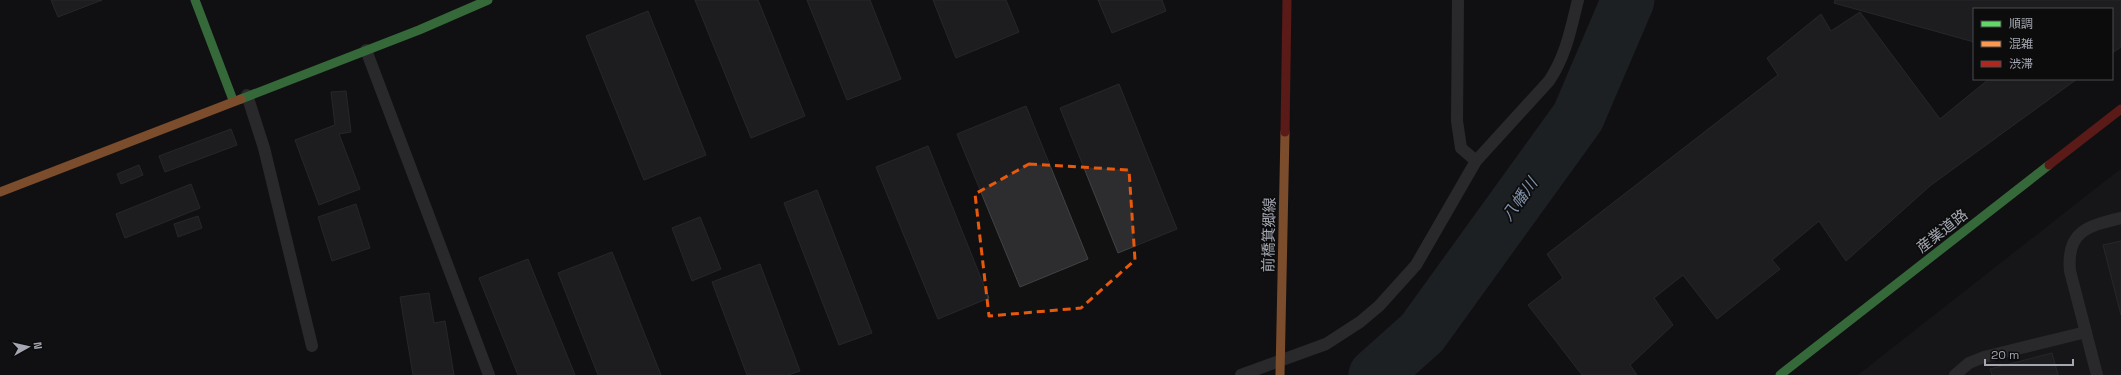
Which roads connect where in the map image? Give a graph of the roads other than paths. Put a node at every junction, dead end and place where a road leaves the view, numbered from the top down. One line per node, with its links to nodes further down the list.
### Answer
1 (195, 0): 8 (street)
2 (488, 0): 6 (street)
3 (1287, 0): 15 (street, 前橋箕郷線)
4 (1458, 0): 10 (lane)
5 (1578, 0): 10 (lane)
6 (366, 50): 7 (street); 16 (lane)
7 (248, 95): 8 (street); 14 (lane)
8 (233, 100): 11 (street)
9 (2121, 109): 19 (street, 産業道路)
10 (1476, 161): 15 (lane)
11 (0, 192)
12 (2121, 218): 13 (lane)
13 (2086, 332): 20 (lane); 21 (lane)
14 (312, 346)
15 (1282, 359): 17 (lane); 18 (street, 前橋箕郷線)
16 (489, 375)
17 (1242, 375)
18 (1280, 375)
19 (1780, 375)
20 (1956, 375)
21 (2097, 375)

